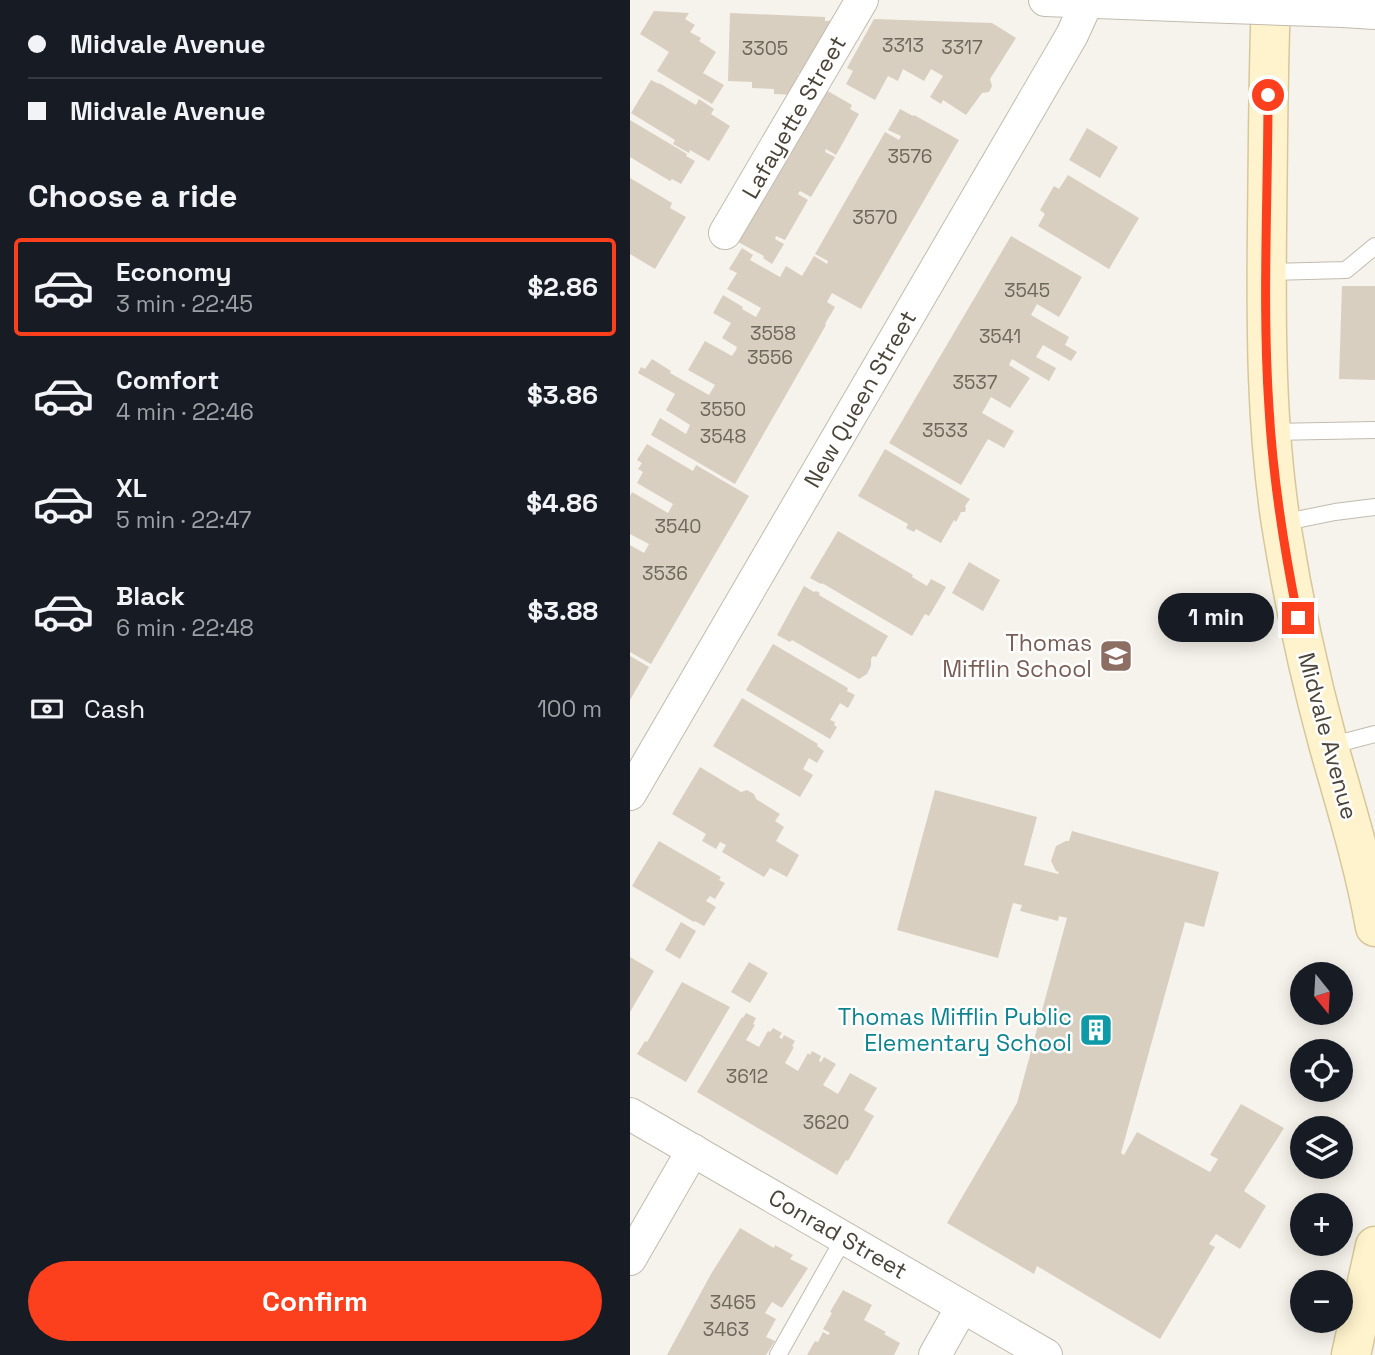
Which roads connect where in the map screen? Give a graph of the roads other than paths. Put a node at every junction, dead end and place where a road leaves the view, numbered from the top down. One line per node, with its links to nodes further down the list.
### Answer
1 (862, 0): 6 (street, Lafayette Street)
2 (1045, 0): 4 (street)
3 (1271, 0): 8 (street, Midvale Avenue)
4 (1087, 2): 5 (street, bridge); 15 (street, New Queen Street)
5 (1375, 13)
6 (725, 233)
7 (1375, 246): 8 (lane)
8 (1266, 272): 10 (street, Midvale Avenue)
9 (1375, 430): 10 (lane)
10 (1271, 432): 12 (street, Midvale Avenue)
11 (1375, 508): 12 (lane)
12 (1281, 523): 14 (street, Midvale Avenue)
13 (1375, 734): 14 (lane)
14 (1329, 746): 16 (street, Midvale Avenue)
15 (630, 794)
16 (1375, 927)
17 (630, 1114): 18 (street, Conrad Street)
18 (694, 1150): 19 (street, Conrad Street); 21 (street)
19 (844, 1238): 22 (street, Conrad Street); 23 (lane)
20 (1375, 1246): 26 (street)
21 (630, 1259)
22 (962, 1307): 24 (street); 25 (street, Conrad Street)
23 (778, 1355)
24 (935, 1355)
25 (1046, 1355)
26 (1351, 1355)

